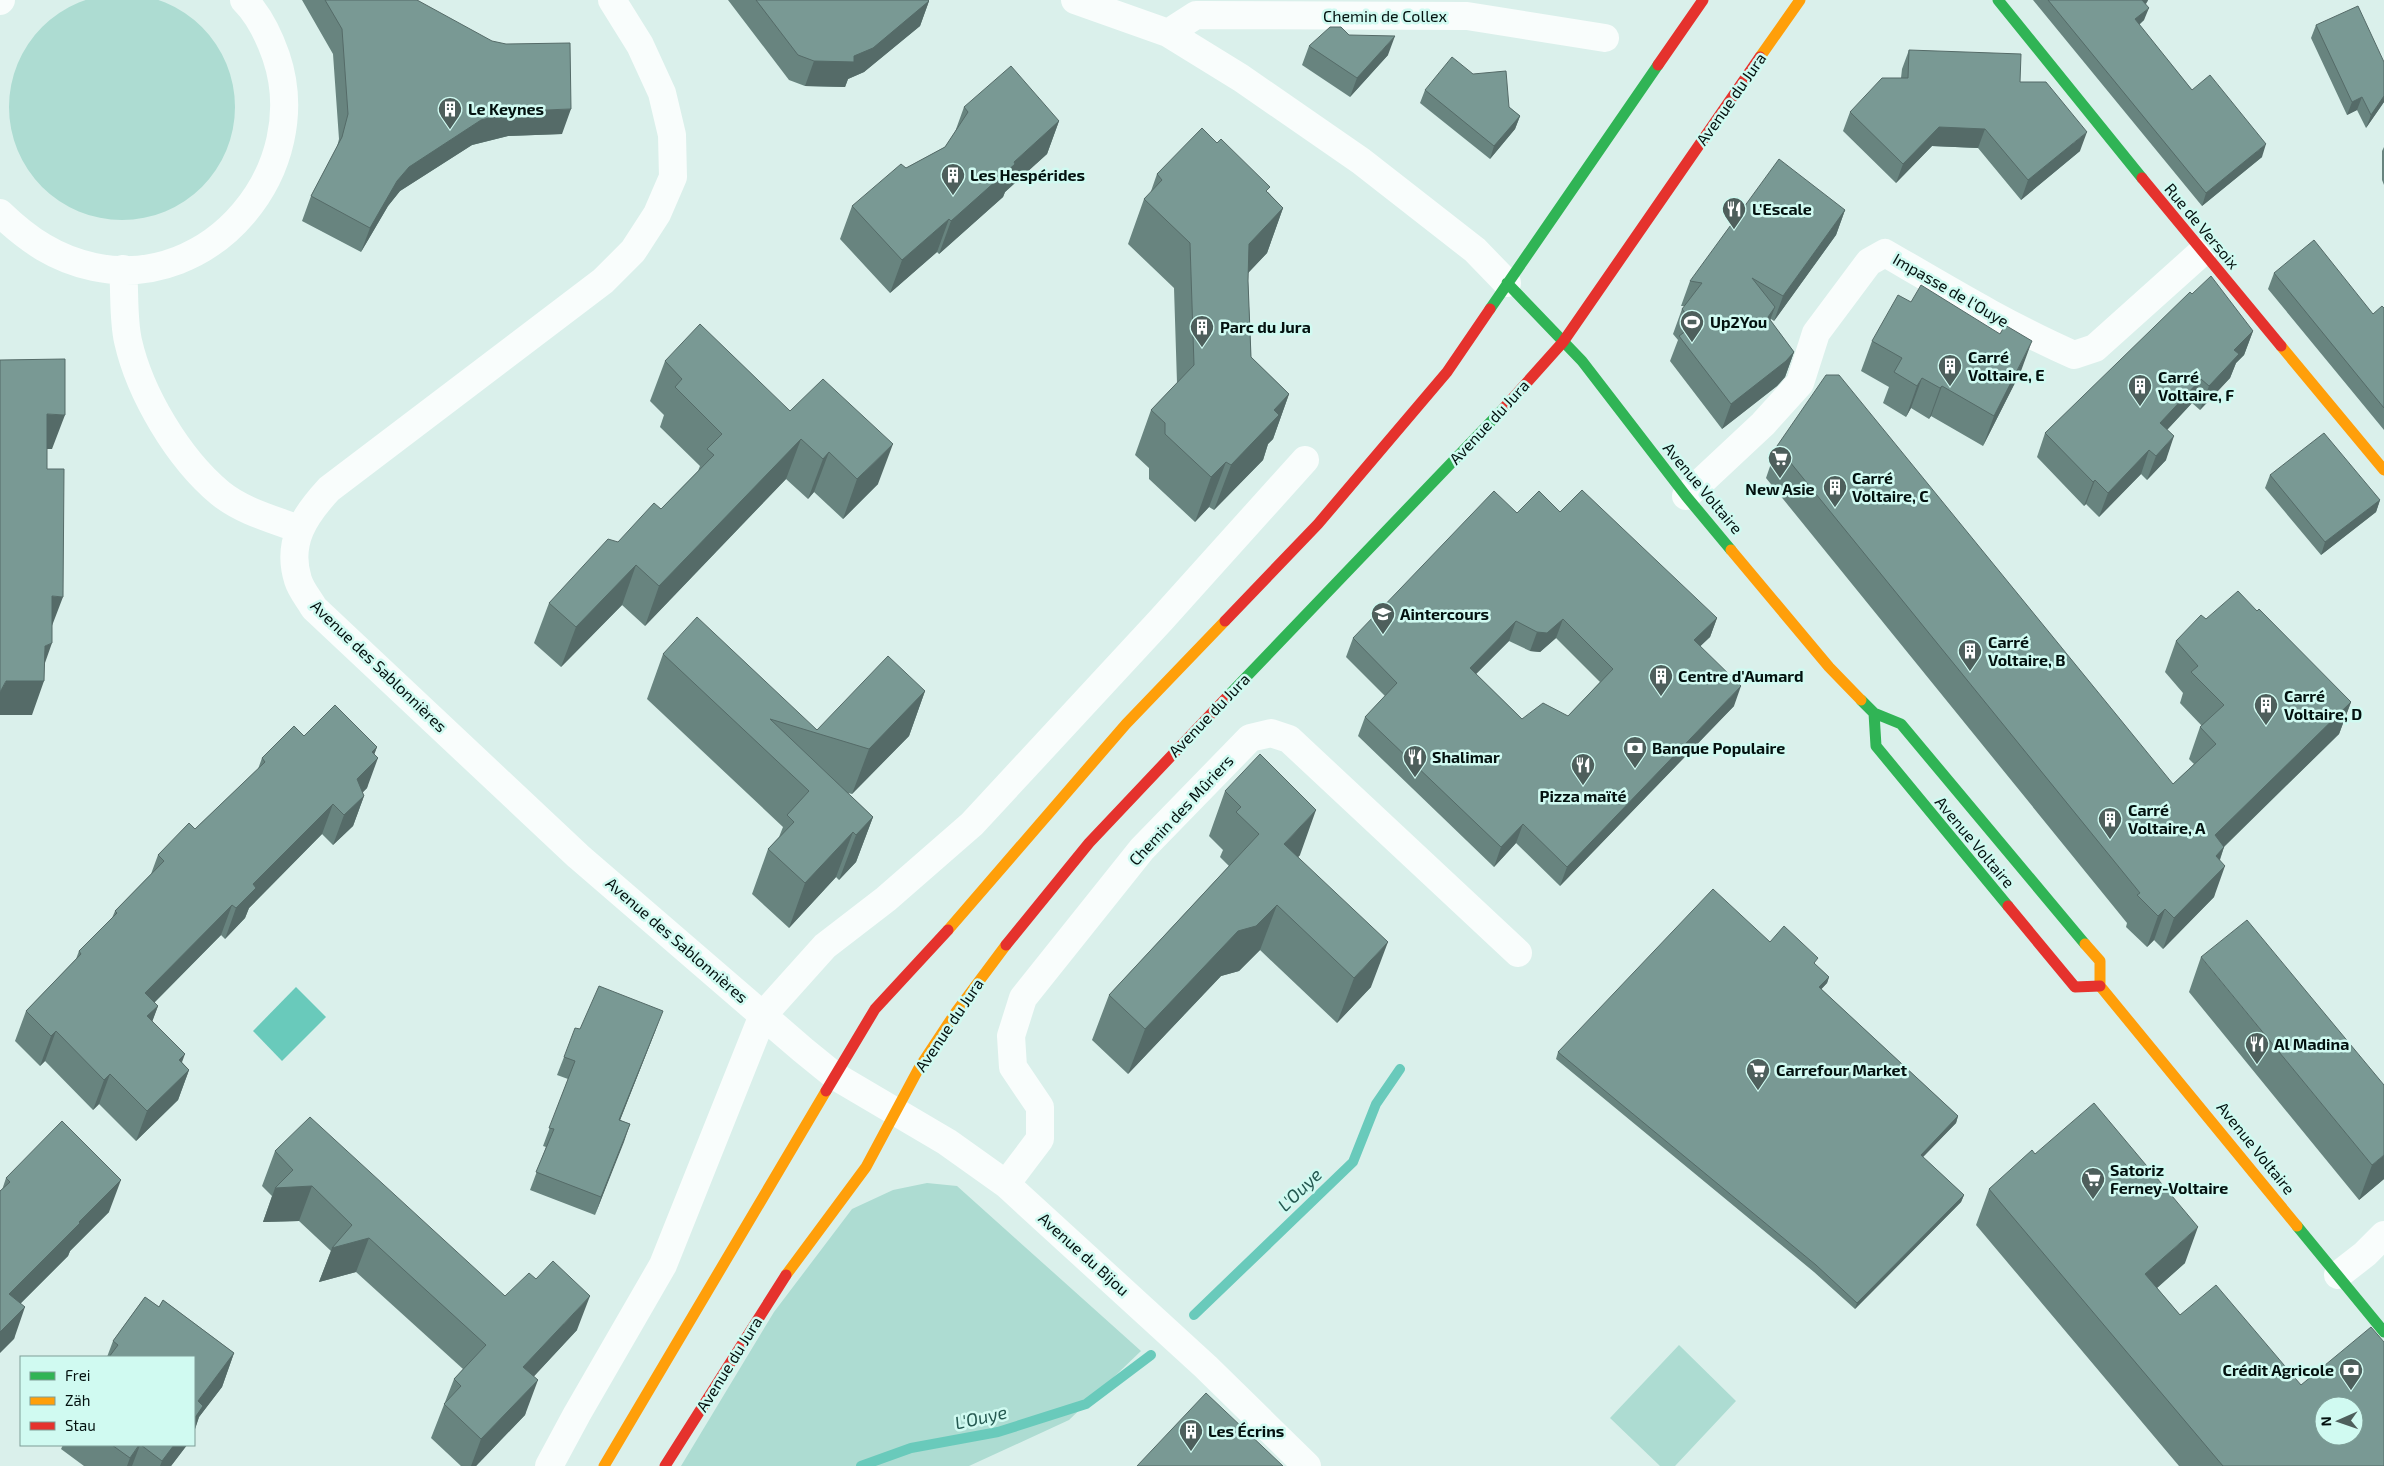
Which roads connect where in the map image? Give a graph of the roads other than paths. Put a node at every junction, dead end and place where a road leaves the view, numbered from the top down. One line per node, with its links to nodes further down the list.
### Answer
1 (244, 0): 11 (street)
2 (612, 0): 17 (street, Avenue des Sablonnières)
3 (1075, 0): 7 (street)
4 (1703, 0): 12 (main road)
5 (1800, 0): 13 (main road, Avenue du Jura)
6 (1998, 0): 10 (main road, Rue de Versoix)
7 (1168, 33): 8 (street, Chemin de Collex); 12 (street)
8 (1605, 38)
9 (0, 213): 11 (street)
10 (2202, 252): 15 (main road, Rue de Versoix); 16 (street, Impasse de l'Ouye)
11 (123, 269): 17 (street)
12 (1507, 284): 13 (main road, Avenue Voltaire); 22 (main road)
13 (1564, 342): 16 (main road, Avenue Voltaire); 23 (main road, Avenue du Jura)
14 (1305, 460): 21 (street)
15 (2384, 470)
16 (1686, 496): 18 (main road, Avenue Voltaire)
17 (299, 529): 21 (street, Avenue des Sablonnières)
18 (1874, 713): 20 (main road, Avenue Voltaire); 20 (main road, Avenue Voltaire)
19 (1518, 954): 24 (street, Chemin des Mûriers)
20 (2100, 986): 26 (main road, Avenue Voltaire)
21 (763, 1015): 22 (street, Avenue des Sablonnières); 28 (street)
22 (835, 1076): 23 (street, Avenue du Bijou); 29 (main road)
23 (896, 1112): 24 (street, Avenue du Bijou); 30 (main road, Avenue du Jura)
24 (1006, 1184): 31 (street, Avenue du Bijou)
25 (2384, 1235): 26 (street)
26 (2338, 1275): 27 (main road, Avenue Voltaire)
27 (2384, 1332)
28 (550, 1466)
29 (604, 1466)
30 (665, 1466)
31 (1307, 1466)

